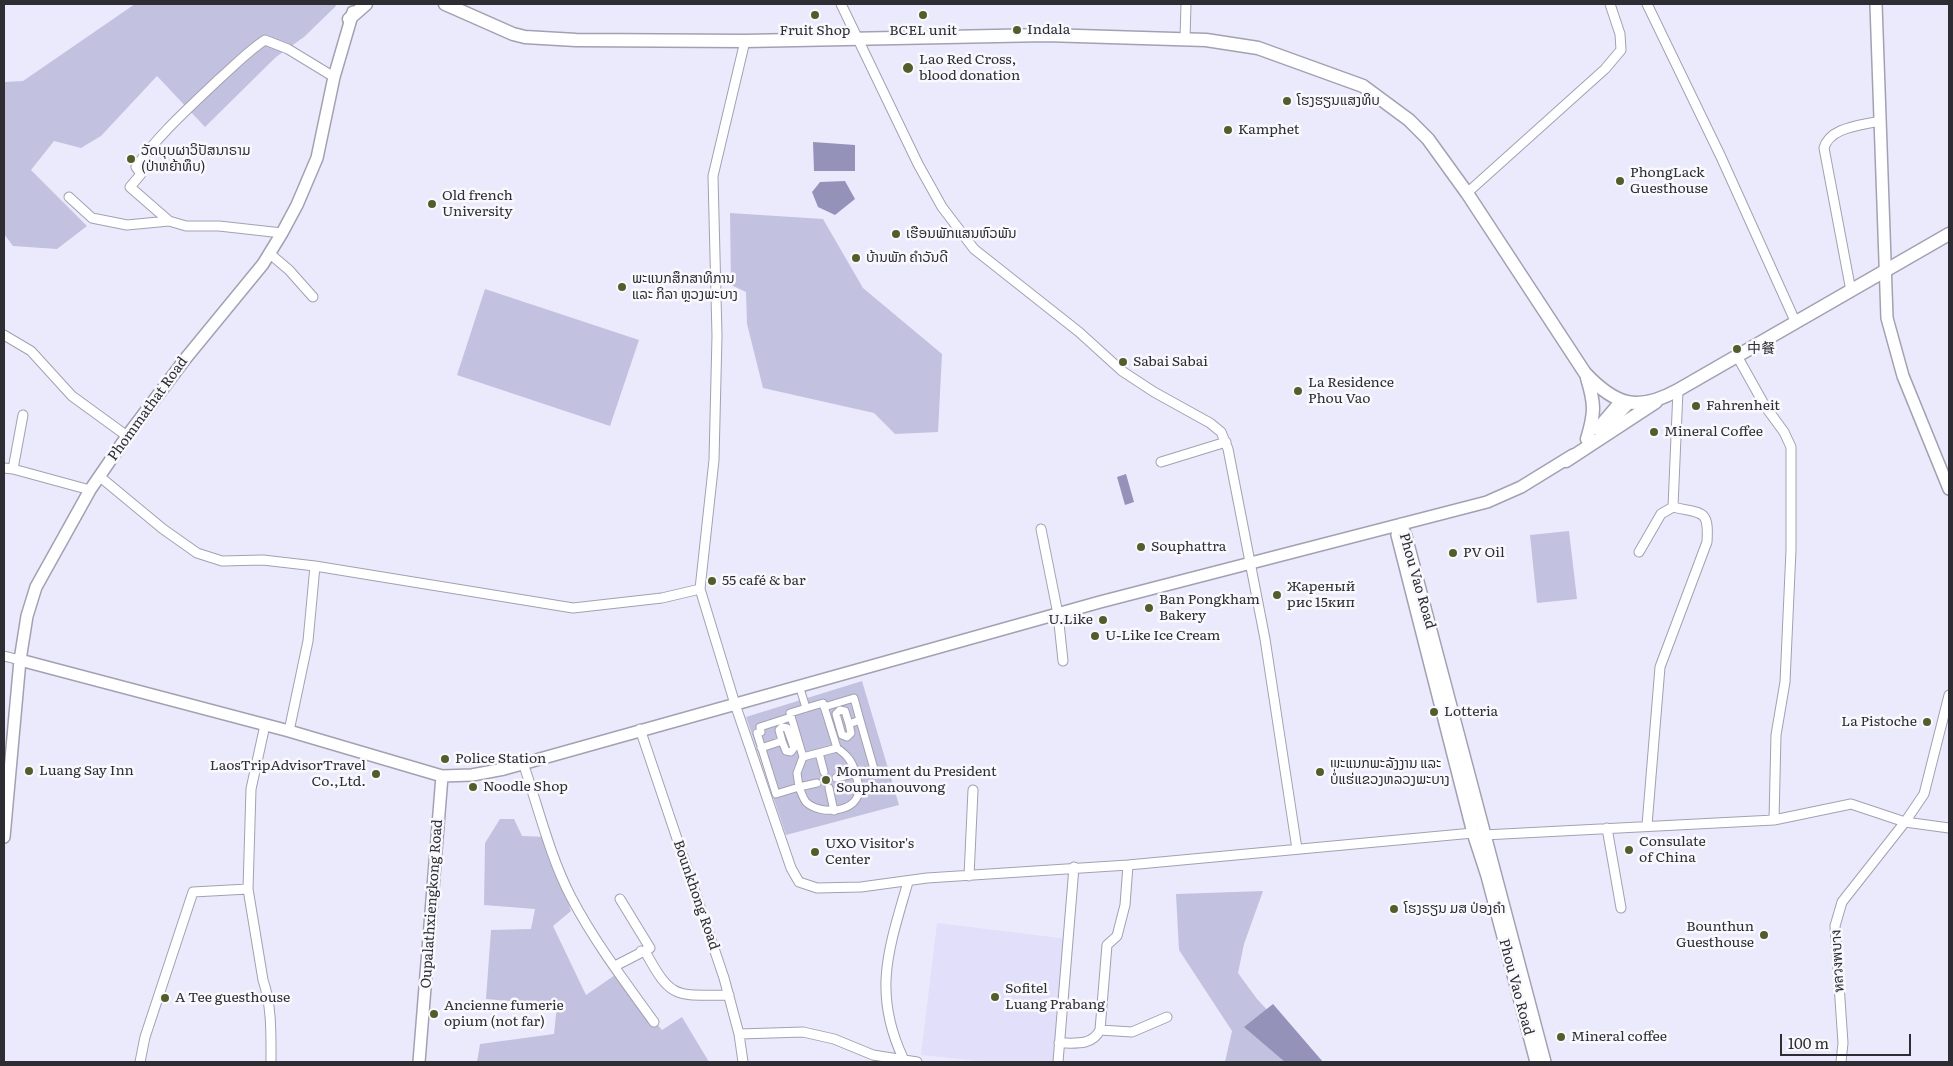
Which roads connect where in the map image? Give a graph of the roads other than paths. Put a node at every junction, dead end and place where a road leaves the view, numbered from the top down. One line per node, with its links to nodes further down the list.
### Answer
1 (351, 4): 10 (main road)
2 (357, 4): 10 (street, Phommathat Road)
3 (366, 4): 10 (main road)
4 (445, 4): 13 (main road)
5 (841, 4): 11 (street)
6 (1186, 4): 12 (street)
7 (1610, 4): 16 (street)
8 (1648, 4): 25 (street)
9 (1876, 4): 15 (street)
10 (349, 19): 14 (street, Phommathat Road)
11 (859, 37): 12 (main road); 13 (main road); 35 (street)
12 (1185, 39): 16 (main road)
13 (745, 41): 49 (street)
14 (334, 77): 18 (street); 19 (street, Phommathat Road)
15 (1880, 121): 22 (street); 23 (street)
16 (1467, 193): 28 (main road)
17 (69, 196): 18 (street)
18 (170, 221): 19 (street)
19 (282, 233): 21 (street, Phommathat Road)
20 (1949, 234): 22 (main road)
21 (270, 253): 24 (street); 33 (street, Phommathat Road)
22 (1884, 272): 23 (main road); 41 (street)
23 (1851, 291): 25 (main road)
24 (313, 297)
25 (1796, 323): 27 (main road)
26 (4, 335): 33 (street)
27 (1737, 356): 29 (main road); 80 (street)
28 (1585, 373): 31 (main road); 34 (main road)
29 (1678, 390): 30 (main road); 43 (street)
30 (1660, 400): 31 (main road); 36 (main road)
31 (1625, 402): 34 (street); 36 (street)
32 (23, 415): 39 (street)
33 (126, 436): 40 (street, Phommathat Road)
34 (1587, 439): 36 (street)
35 (1226, 442): 37 (street); 47 (street)
36 (1566, 461): 44 (street)
37 (1161, 462)
38 (4, 468): 39 (street)
39 (14, 469): 42 (street)
40 (99, 476): 42 (street, Phommathat Road); 48 (street)
41 (1949, 489)
42 (90, 490): 52 (street, Phommathat Road)
43 (1673, 507): 46 (street); 82 (street)
44 (1400, 524): 47 (street); 86 (street, Phou Vao Road)
45 (1041, 529): 50 (street)
46 (1639, 552)
47 (1251, 562): 50 (street); 87 (street)
48 (315, 566): 49 (street); 64 (street)
49 (700, 589): 56 (street)
50 (1058, 614): 53 (street); 54 (street)
51 (4, 656): 52 (street)
52 (20, 660): 62 (street); 85 (street, Phommathat Road)
53 (1063, 661)
54 (799, 686): 56 (street); 58 (street)
55 (1949, 695): 81 (street, หลวงพบาง)
56 (735, 704): 63 (street); 91 (street)
57 (824, 707): 58 (street); 60 (street); 67 (street)
58 (806, 708): 59 (street)
59 (791, 717): 66 (street); 69 (street)
60 (860, 720): 61 (street); 72 (street)
61 (849, 724)
62 (266, 725): 64 (street); 92 (street)
63 (640, 729): 70 (street); 97 (street, Bounkhong Road)
64 (289, 731): 73 (street)
65 (782, 741): 66 (street)
66 (761, 748): 76 (street)
67 (837, 748): 68 (street); 72 (street)
68 (819, 753): 69 (street); 71 (street)
69 (803, 757): 76 (street)
70 (524, 763): 73 (street); 96 (street)
71 (824, 772)
72 (855, 773): 74 (street); 79 (street)
73 (442, 776): 106 (street, Oupalathxiengkong Road)
74 (836, 778)
75 (817, 783): 76 (street)
76 (799, 787): 79 (street)
77 (829, 788): 79 (street)
78 (973, 790): 90 (street)
79 (834, 811)
80 (1774, 820): 81 (street); 82 (street)
81 (1905, 822): 84 (street); 112 (street, หลวงพบาง)
82 (1647, 825): 83 (street)
83 (1607, 828): 86 (street); 94 (street)
84 (1949, 828)
85 (4, 831)
86 (1478, 834): 87 (street); 110 (street, Phou Vao Road); 111 (street, Phou Vao Road)
87 (1297, 848): 88 (street)
88 (1128, 865): 89 (street); 100 (street)
89 (1074, 867): 90 (street); 102 (street)
90 (969, 876): 91 (street)
91 (908, 882): 103 (street)
92 (248, 889): 104 (street); 105 (street)
93 (620, 899): 95 (street)
94 (1621, 908)
95 (641, 951): 96 (street); 97 (street)
96 (615, 966): 99 (street)
97 (729, 995): 101 (street, Bounkhong Road)
98 (1167, 1017): 100 (street)
99 (654, 1022)
100 (1100, 1030): 102 (street)
101 (739, 1034): 103 (street); 107 (street, Bounkhong Road)
102 (1059, 1043): 109 (street)
103 (903, 1058): 108 (street)
104 (140, 1062)
105 (270, 1062)
106 (419, 1062)
107 (743, 1062)
108 (917, 1062)
109 (1058, 1062)
110 (1536, 1062)
111 (1545, 1062)
112 (1841, 1062)

